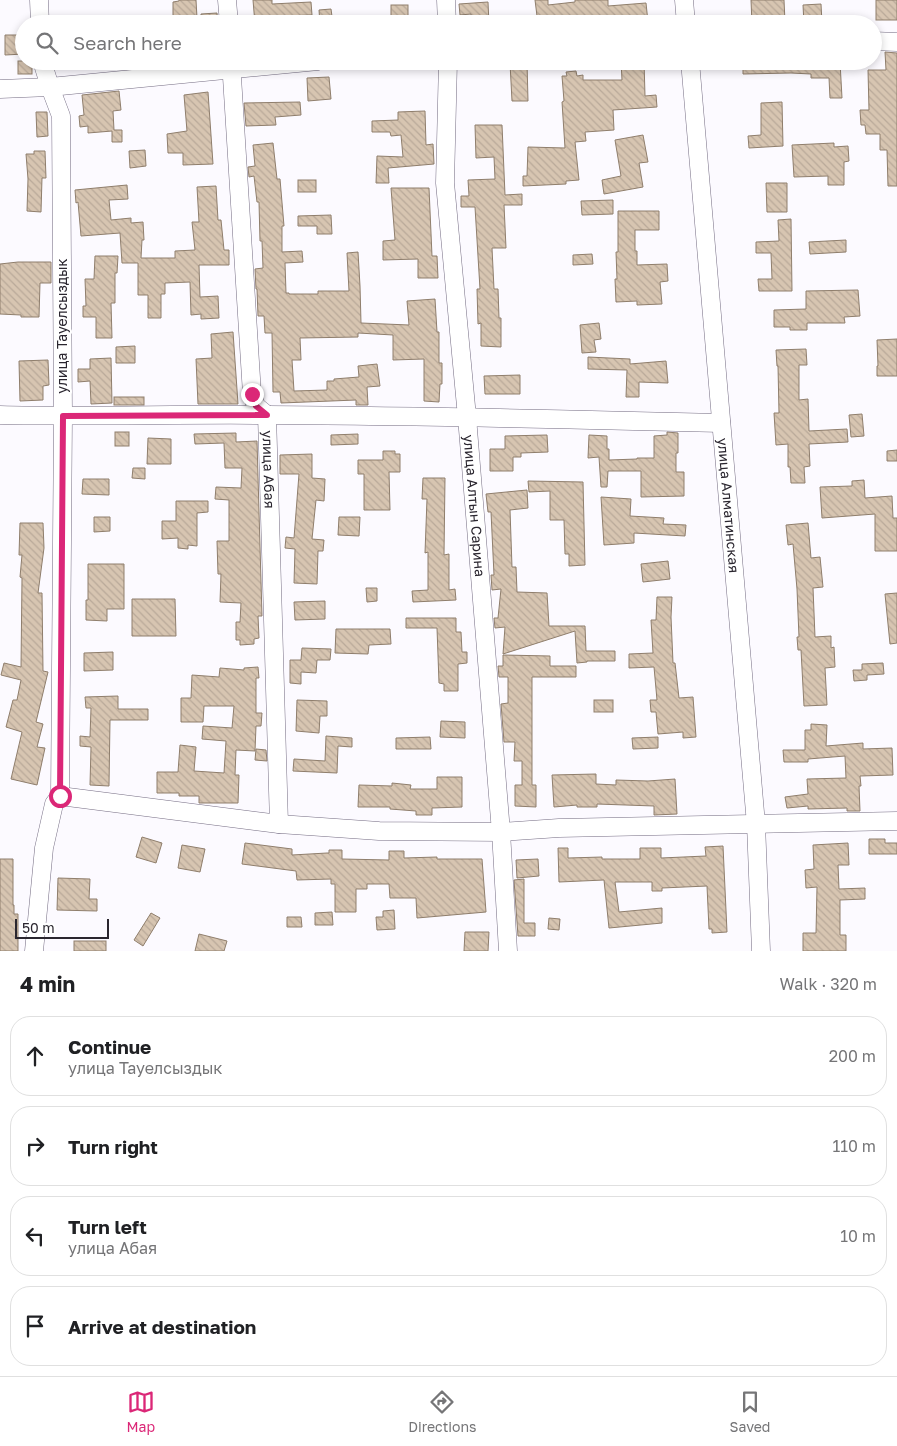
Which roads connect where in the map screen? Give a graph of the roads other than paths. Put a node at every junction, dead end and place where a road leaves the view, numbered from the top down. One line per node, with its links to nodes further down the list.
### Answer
1 (39, 0): 5 (street)
2 (227, 0): 6 (street)
3 (446, 0): 7 (street)
4 (684, 0): 8 (street)
5 (40, 15)
6 (228, 15)
7 (447, 15)
8 (685, 15)
9 (882, 41): 10 (street)
10 (897, 42)
11 (45, 70): 16 (street, улица Тауелсыздык)
12 (197, 70): 16 (street)
13 (231, 70): 19 (street, улица Абая)
14 (448, 70): 21 (street, улица Алтын Сарина)
15 (691, 70): 22 (street, улица Алматинская)
16 (50, 87): 17 (street); 20 (street, улица Тауелсыздык)
17 (0, 89)
18 (0, 415): 20 (street)
19 (267, 415): 20 (street); 21 (street); 25 (street, улица Абая)
20 (63, 416): 23 (street, улица Тауелсыздык)
21 (467, 417): 22 (street); 27 (street, улица Алтын Сарина)
22 (721, 422): 26 (street, улица Алматинская)
23 (60, 796): 25 (street); 28 (street, улица Тауелсыздык)
24 (897, 821): 26 (street)
25 (280, 824): 27 (street)
26 (756, 824): 27 (street); 30 (street, улица Алматинская)
27 (501, 832): 29 (street, улица Алтын Сарина)
28 (34, 951)
29 (508, 951)
30 (761, 951)

